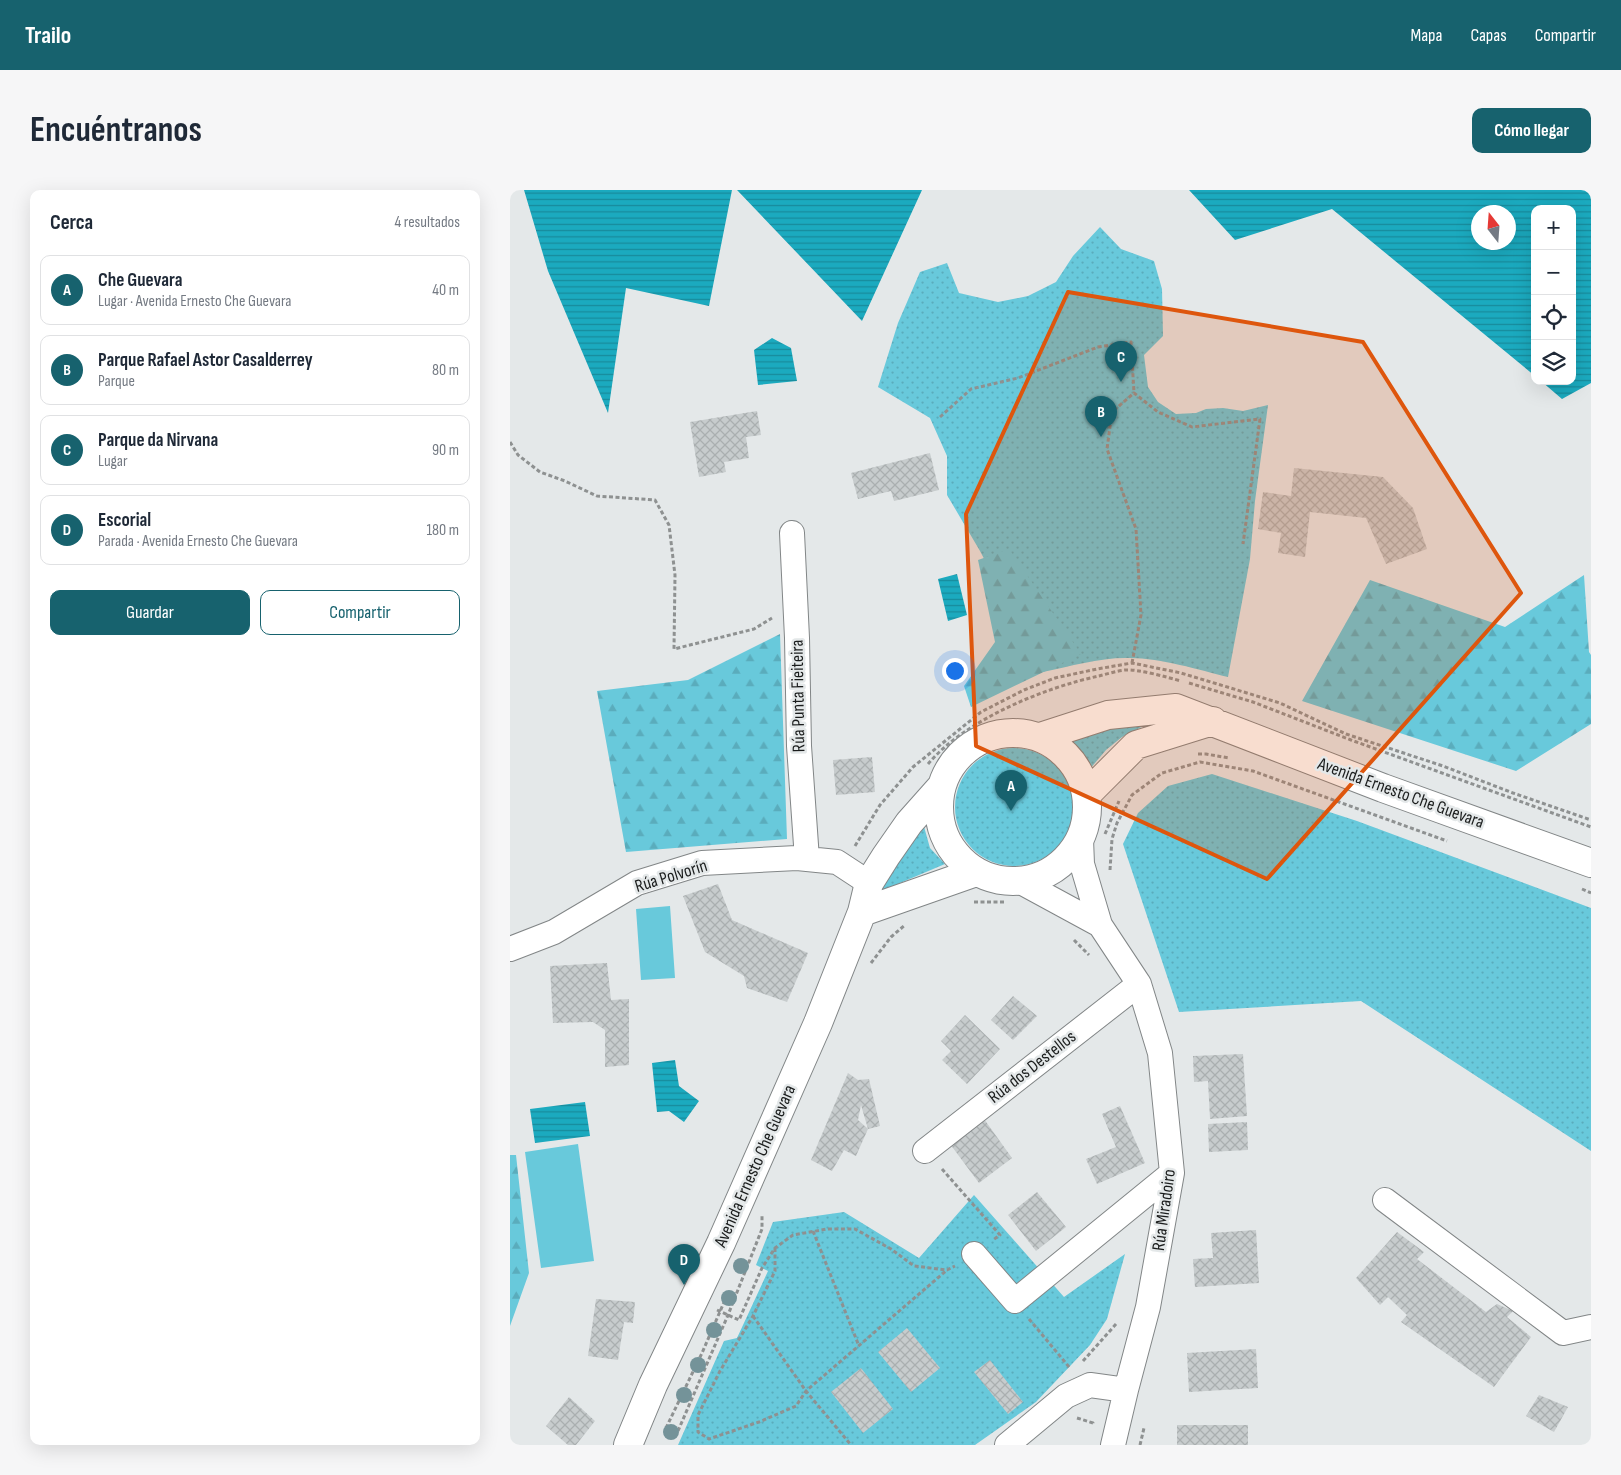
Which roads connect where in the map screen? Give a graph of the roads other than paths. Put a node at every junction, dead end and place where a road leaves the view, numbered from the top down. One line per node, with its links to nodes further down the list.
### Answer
1 (792, 533): 7 (street, Rúa Punta Fieiteira)
2 (1213, 721): 3 (main road, Avenida Ernesto Che Guevara); 5 (main road); 8 (main road, Avenida Ernesto Che Guevara)
3 (1040, 737): 4 (main road); 5 (main road)
4 (941, 787): 9 (main road); 11 (main road, Avenida Ernesto Che Guevara)
5 (1087, 794): 6 (main road)
6 (1092, 838): 10 (main road); 13 (street, Rúa Miradoiro)
7 (807, 859): 11 (street, Rúa Polvorín); 14 (street, Rúa Polvorín)
8 (1591, 863)
9 (976, 872): 10 (main road); 12 (main road)
10 (1019, 881): 13 (street, Rúa Miradoiro)
11 (869, 883): 12 (main road, Avenida Ernesto Che Guevara)
12 (862, 912): 22 (main road, Avenida Ernesto Che Guevara)
13 (1100, 924): 15 (street, Rúa Miradoiro)
14 (510, 949)
15 (1139, 984): 16 (street, Rúa dos Destellos); 17 (street, Rúa Miradoiro)
16 (925, 1151)
17 (1172, 1173): 19 (street); 21 (street, Rúa Miradoiro)
18 (1385, 1200): 20 (street)
19 (974, 1254)
20 (1591, 1327)
21 (1126, 1390): 23 (street); 24 (street, Rúa Miradoiro)
22 (628, 1445)
23 (1007, 1445)
24 (1113, 1445)

